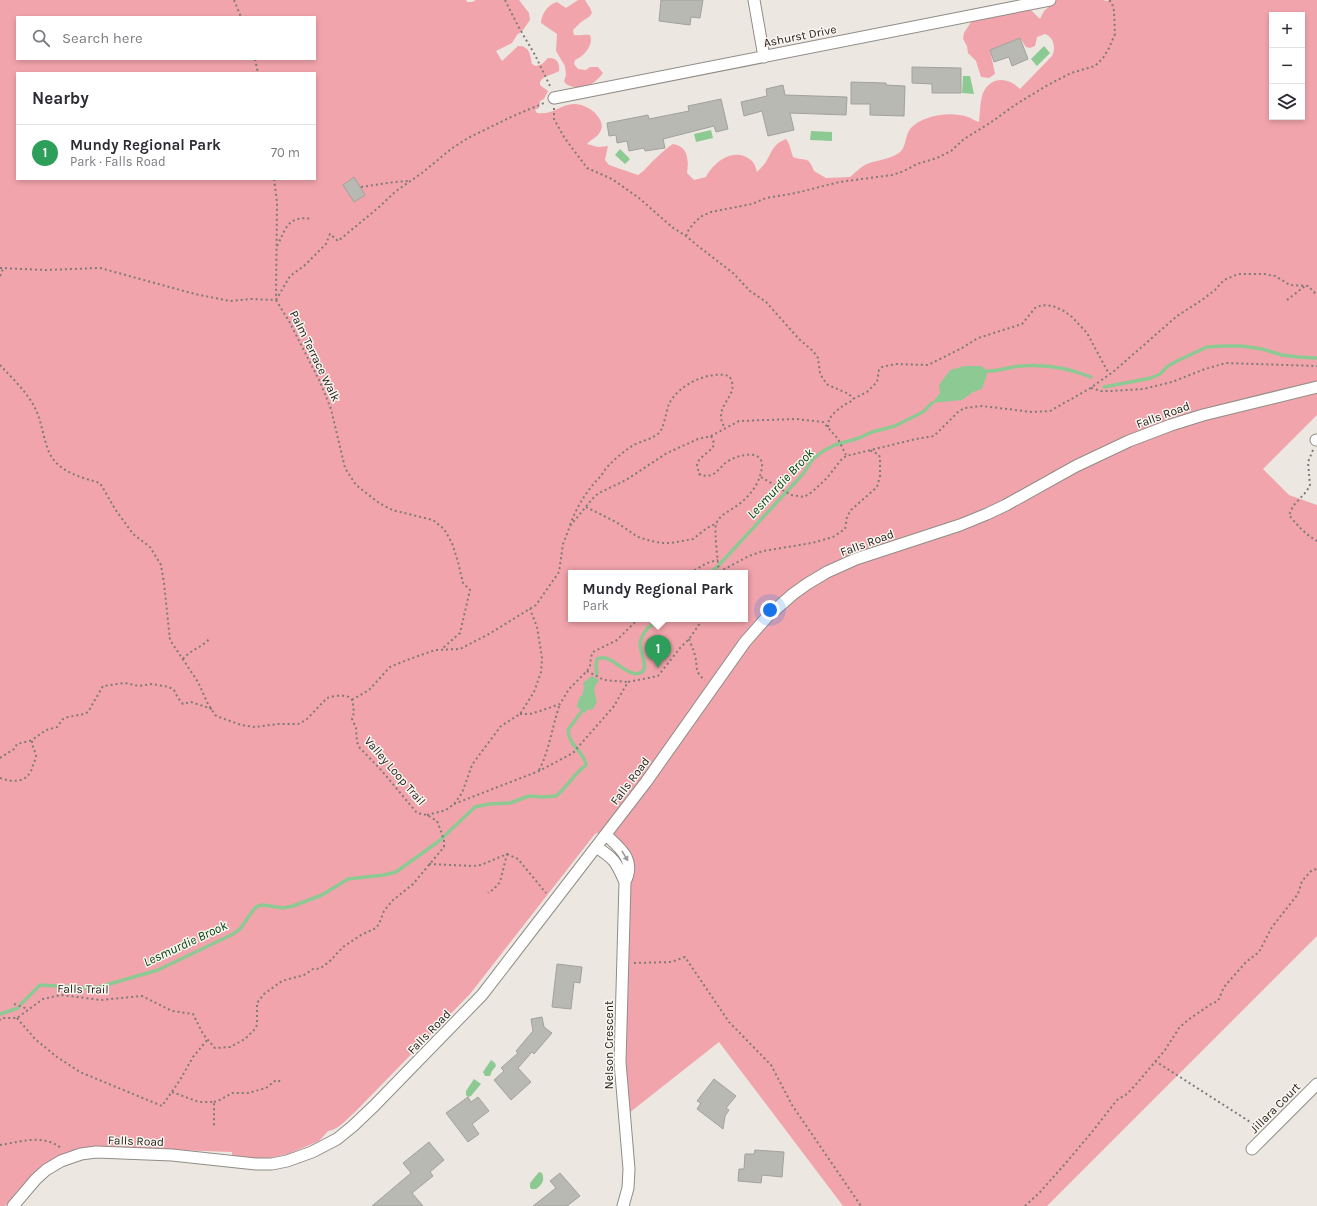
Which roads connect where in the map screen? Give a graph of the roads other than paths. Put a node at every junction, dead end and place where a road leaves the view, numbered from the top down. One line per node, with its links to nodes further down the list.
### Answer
1 (754, 0): 3 (street)
2 (1050, 0): 3 (street, Ashurst Drive)
3 (764, 57): 4 (street, Ashurst Drive)
4 (554, 98)
5 (1317, 387): 6 (street, Falls Road)
6 (606, 835): 7 (street, Falls Road); 8 (street, Nelson Crescent, one-way to 8)
7 (596, 847): 8 (street, Nelson Crescent); 11 (street, Falls Road)
8 (625, 882): 12 (street, Nelson Crescent)
9 (1317, 1084): 10 (street, Jillara Court)
10 (1252, 1149)
11 (13, 1206)
12 (623, 1206)

